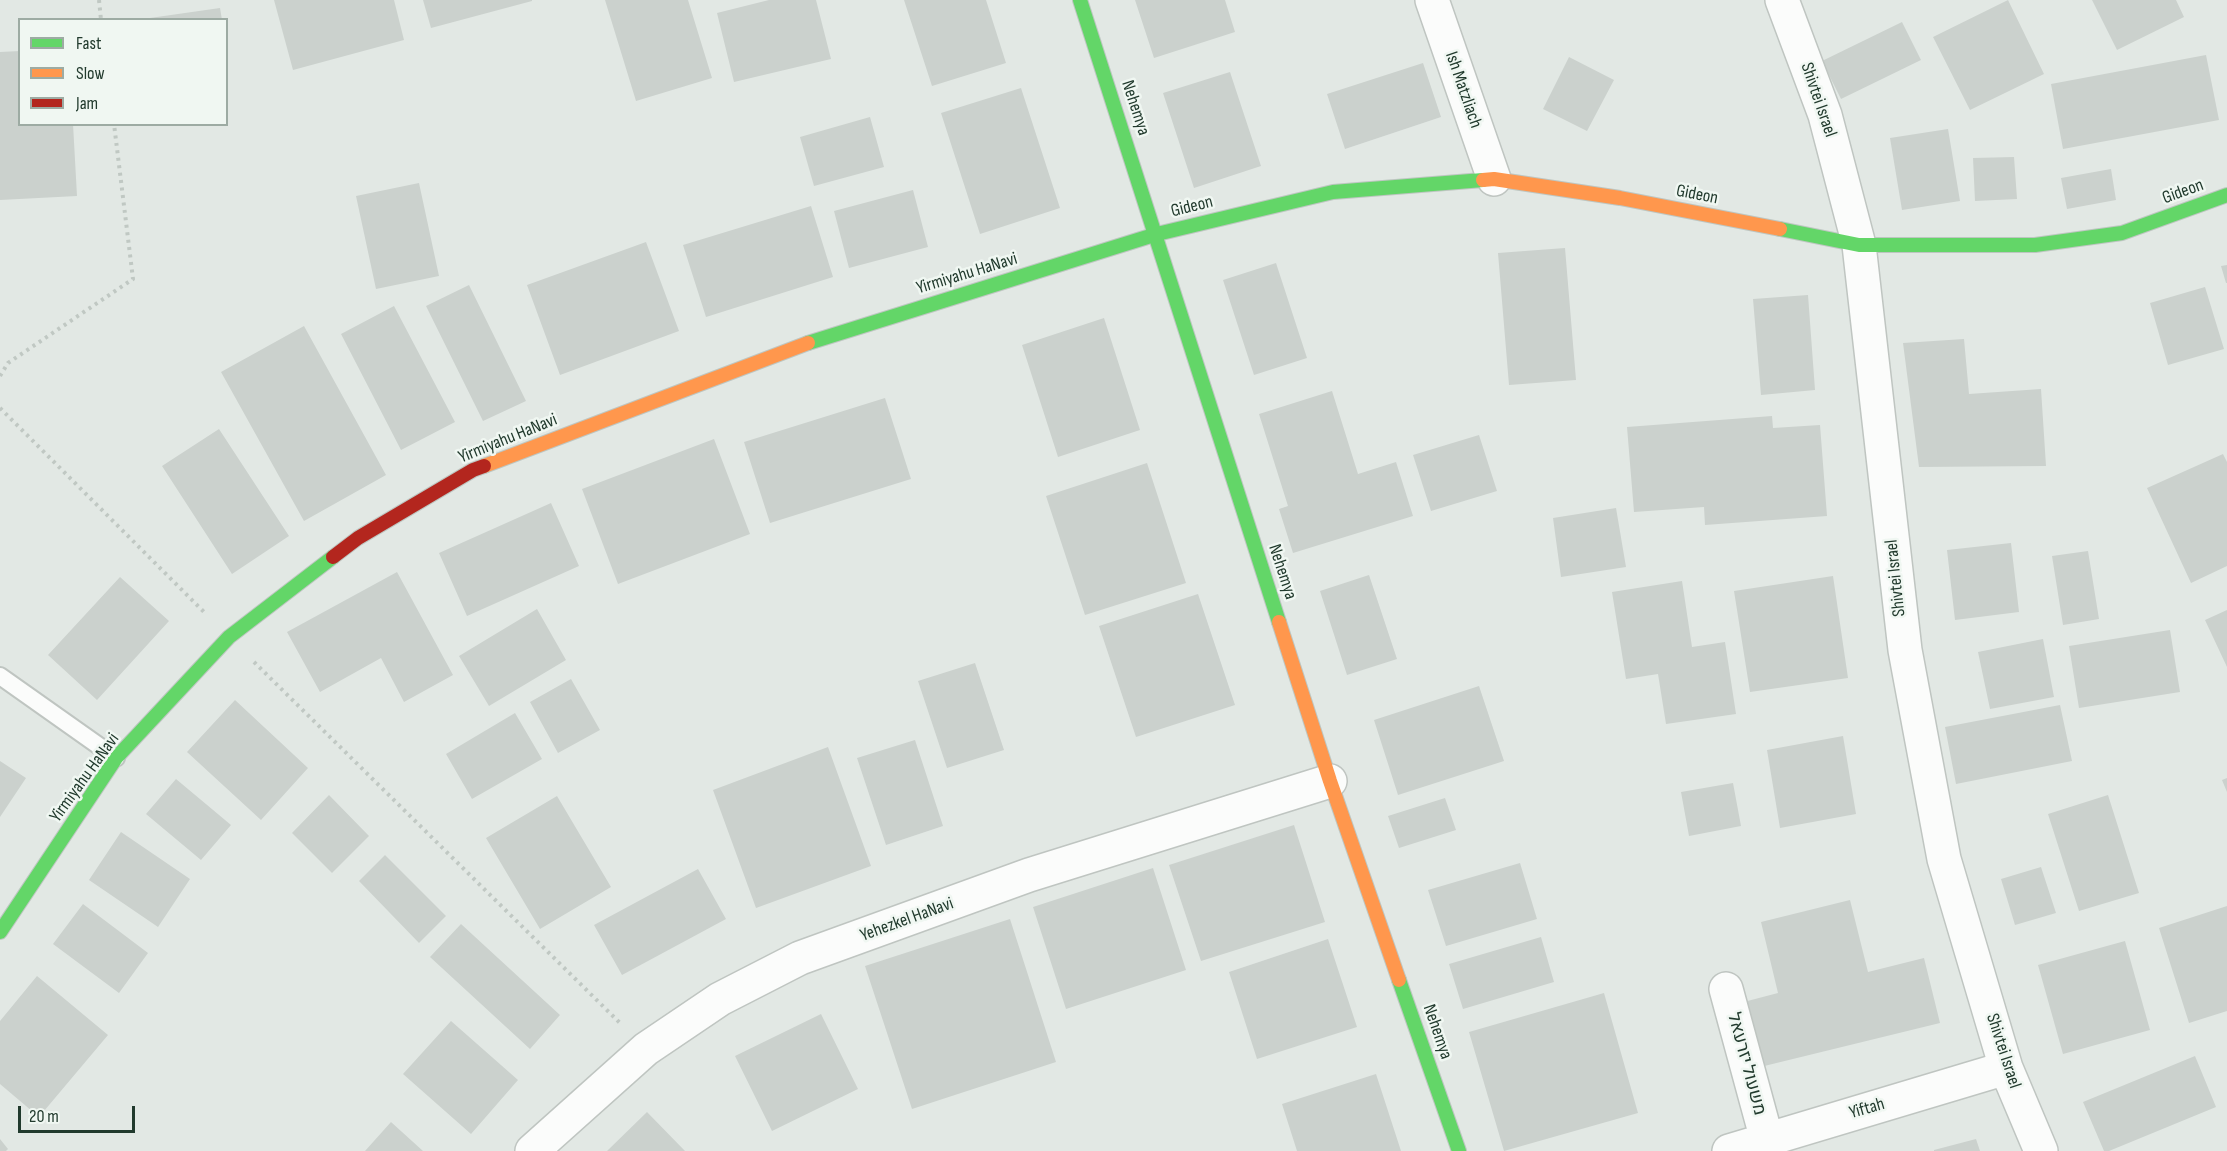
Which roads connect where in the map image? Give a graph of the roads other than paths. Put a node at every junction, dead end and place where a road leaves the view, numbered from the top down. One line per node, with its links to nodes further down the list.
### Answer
1 (1080, 0): 6 (street, Nehemya)
2 (1432, 0): 4 (street, Ish Matzliach)
3 (1782, 0): 7 (street, Shivtei Israel)
4 (1494, 179): 6 (street, Gideon); 7 (street, Gideon)
5 (2227, 195): 7 (street, Gideon)
6 (1157, 234): 9 (street, Yirmiyahu HaNavi); 10 (street, Nehemya)
7 (1859, 245): 13 (street, Shivtei Israel)
8 (0, 676): 9 (lane)
9 (116, 758): 11 (street, Yirmiyahu HaNavi)
10 (1330, 781): 15 (street, Yehezkel HaNavi); 16 (street, Nehemya)
11 (0, 932)
12 (1726, 989): 14 (street, משעול יזרעאל)
13 (2006, 1068): 14 (street, Yiftah); 18 (street, Shivtei Israel)
14 (1768, 1145): 17 (street, Yiftah)
15 (532, 1151)
16 (1459, 1151)
17 (1729, 1151)
18 (2041, 1151)

